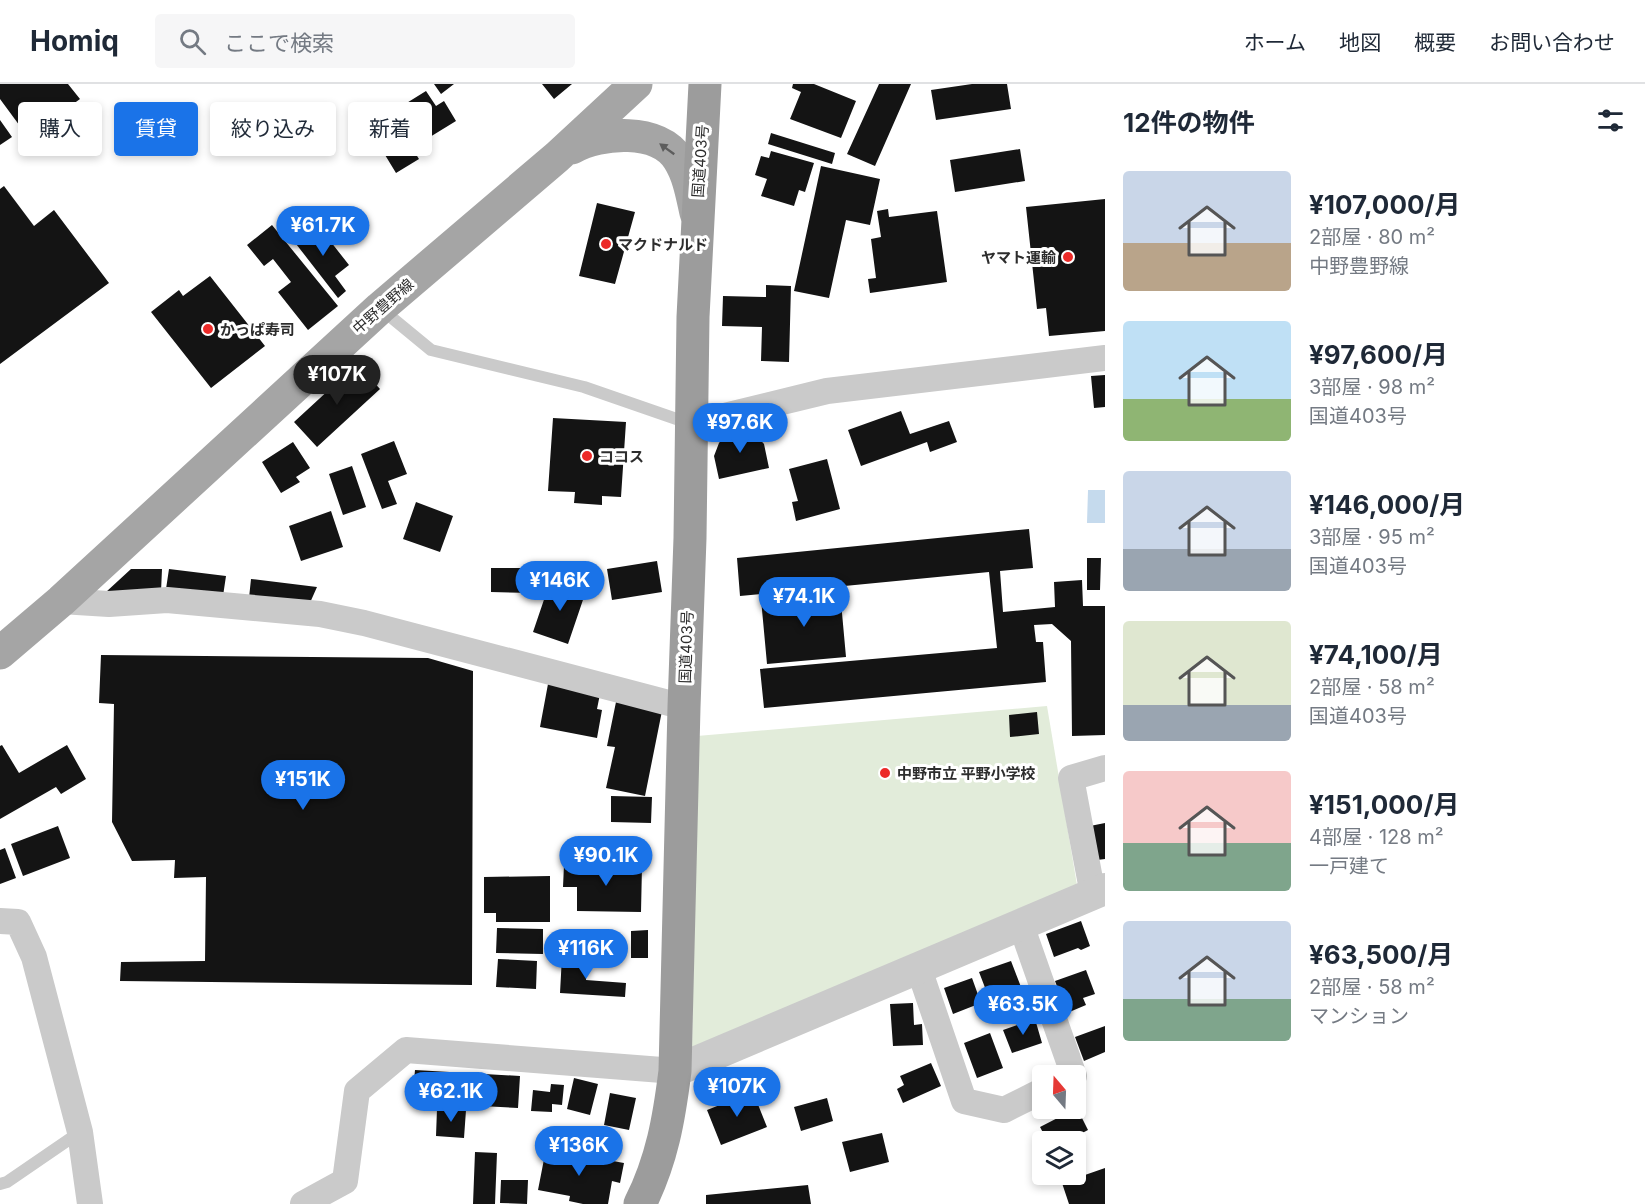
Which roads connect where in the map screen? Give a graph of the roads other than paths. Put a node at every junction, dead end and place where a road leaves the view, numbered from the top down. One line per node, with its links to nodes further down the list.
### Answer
1 (636, 84): 3 (main road, 中野豊野線)
2 (705, 84): 4 (highway, 国道403号)
3 (557, 157): 4 (main road, one-way to 3); 5 (main road, 中野豊野線)
4 (697, 220): 7 (highway, 国道403号)
5 (380, 308): 7 (lane); 8 (main road, 中野豊野線)
6 (1105, 358): 7 (street)
7 (692, 424): 10 (highway, 国道403号)
8 (61, 601): 9 (main road, 中野豊野線); 10 (street)
9 (0, 653)
10 (684, 707): 17 (highway, 国道403号)
11 (1105, 768): 12 (street)
12 (1099, 892): 14 (street)
13 (0, 921): 19 (street)
14 (1021, 925): 15 (street); 16 (street)
15 (919, 969): 17 (street); 18 (street)
16 (1070, 1065)
17 (675, 1071): 22 (street); 23 (highway, 国道403号)
18 (1032, 1096)
19 (80, 1132): 20 (lane); 21 (street)
20 (0, 1184)
21 (90, 1204)
22 (303, 1204)
23 (640, 1204)

